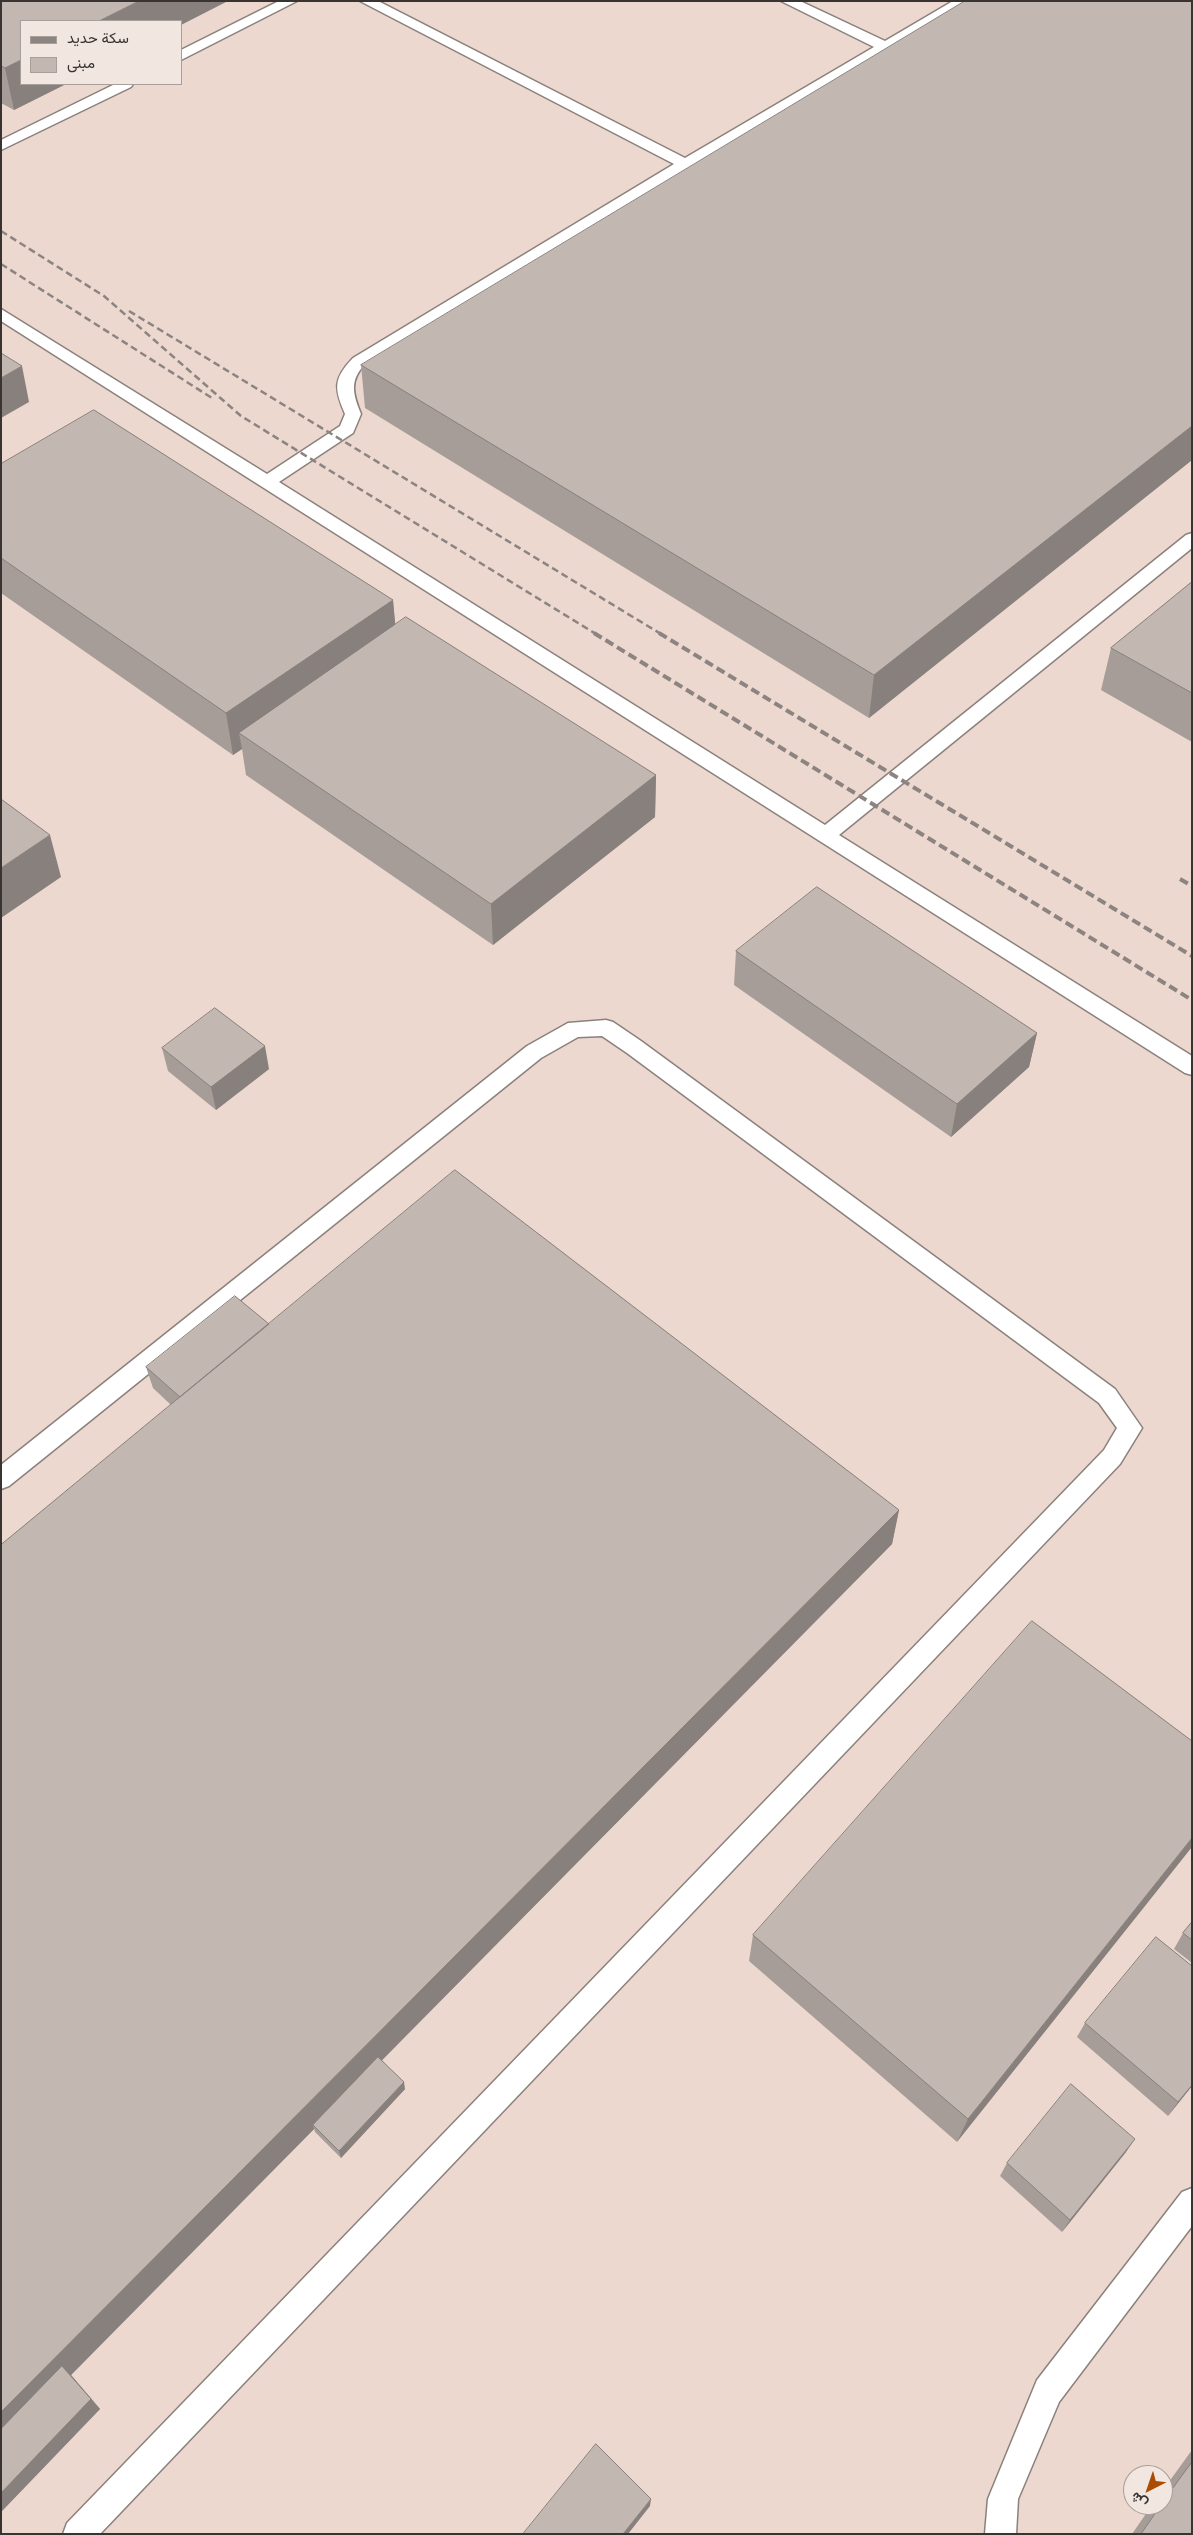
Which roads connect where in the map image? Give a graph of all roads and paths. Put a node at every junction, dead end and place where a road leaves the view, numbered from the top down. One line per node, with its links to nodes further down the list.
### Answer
1 (290, 1): 6 (lane)
2 (367, 1): 9 (lane)
3 (788, 1): 5 (lane)
4 (963, 1): 5 (lane)
5 (886, 46): 9 (lane)
6 (182, 55)
7 (124, 85): 8 (lane)
8 (1, 146)
9 (684, 164): 11 (lane)
10 (1, 314): 11 (lane)
11 (267, 482): 13 (lane)
12 (1192, 539): 13 (lane)
13 (826, 835): 14 (lane)
14 (1192, 1067)
15 (1, 1479): 17 (lane)
16 (1192, 2202): 18 (lane)
17 (78, 2534)
18 (1000, 2534)

